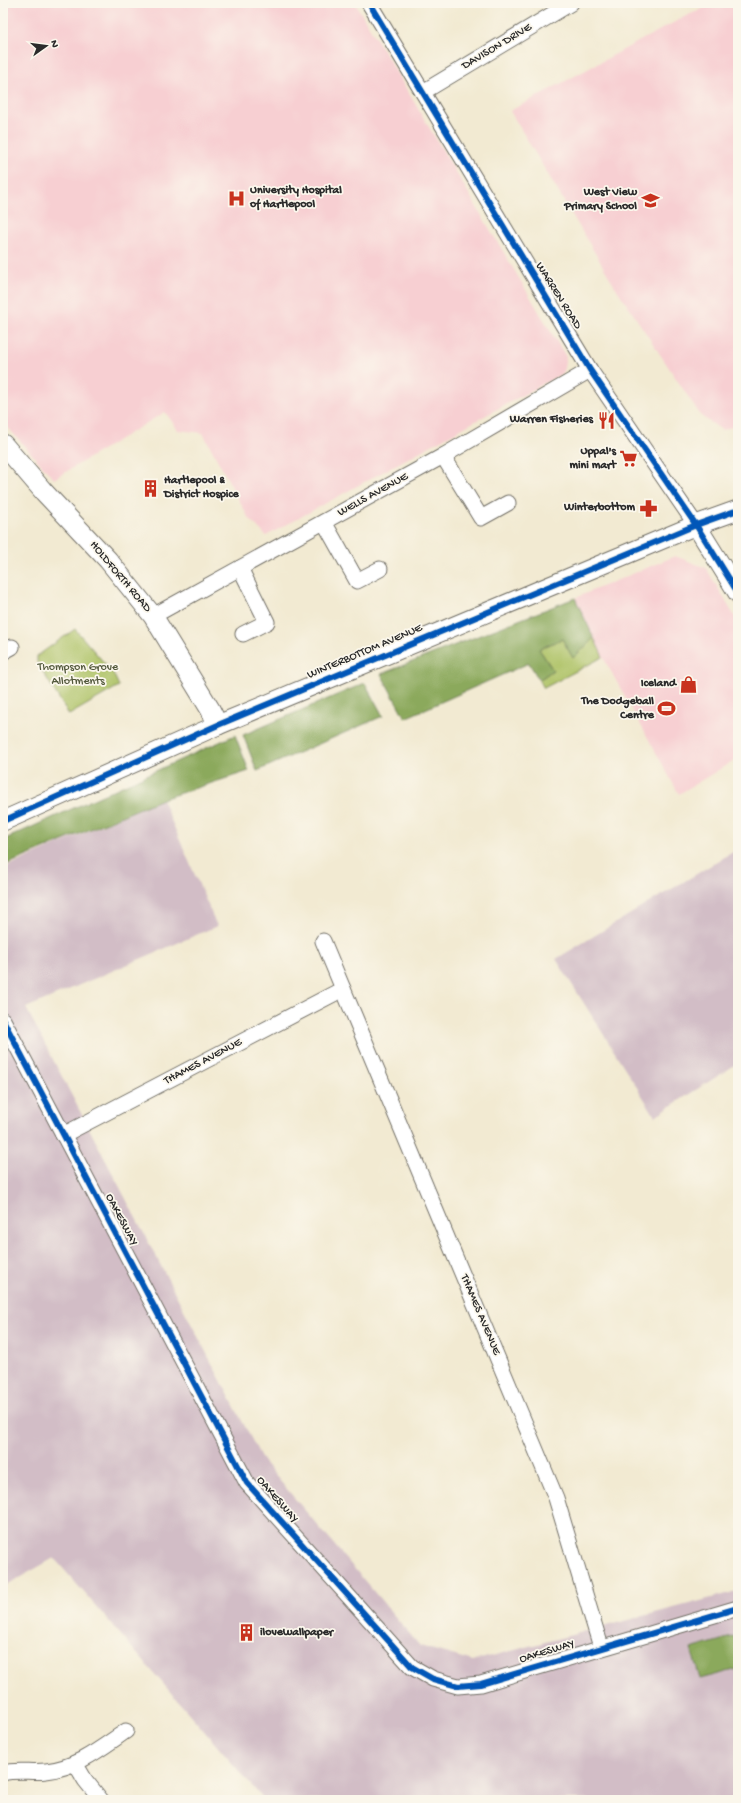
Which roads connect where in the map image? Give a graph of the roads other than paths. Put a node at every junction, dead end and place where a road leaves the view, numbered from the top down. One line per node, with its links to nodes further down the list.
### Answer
1 (369, 3): 3 (street, WARREN ROAD)
2 (571, 3): 3 (street, DAVISON DRIVE)
3 (423, 92): 4 (street, WARREN ROAD)
4 (590, 370): 6 (street, WELLS AVENUE); 10 (street, WARREN ROAD)
5 (6, 453): 14 (street, HOLDFORTH ROAD)
6 (443, 456): 7 (street); 9 (street, WELLS AVENUE)
7 (508, 503)
8 (738, 510): 10 (street, WINTERBOTTOM AVENUE)
9 (324, 522): 11 (street, WELLS AVENUE); 12 (street)
10 (696, 525): 13 (street, WARREN ROAD); 16 (street, WINTERBOTTOM AVENUE)
11 (240, 568): 14 (street, WELLS AVENUE); 15 (street)
12 (380, 569)
13 (738, 593)
14 (153, 616): 16 (street, HOLDFORTH ROAD)
15 (243, 634)
16 (218, 725): 17 (street, WINTERBOTTOM AVENUE)
17 (3, 821)
18 (323, 941): 19 (street, THAMES AVENUE)
19 (343, 989): 21 (street, THAMES AVENUE); 23 (street, THAMES AVENUE)
20 (3, 1020): 21 (street, OAKESWAY)
21 (63, 1135): 23 (street, OAKESWAY)
22 (738, 1608): 23 (street, OAKESWAY)
23 (600, 1647)
24 (126, 1731): 25 (street)
25 (75, 1763): 26 (street); 27 (street)
26 (3, 1773)
27 (101, 1800)

